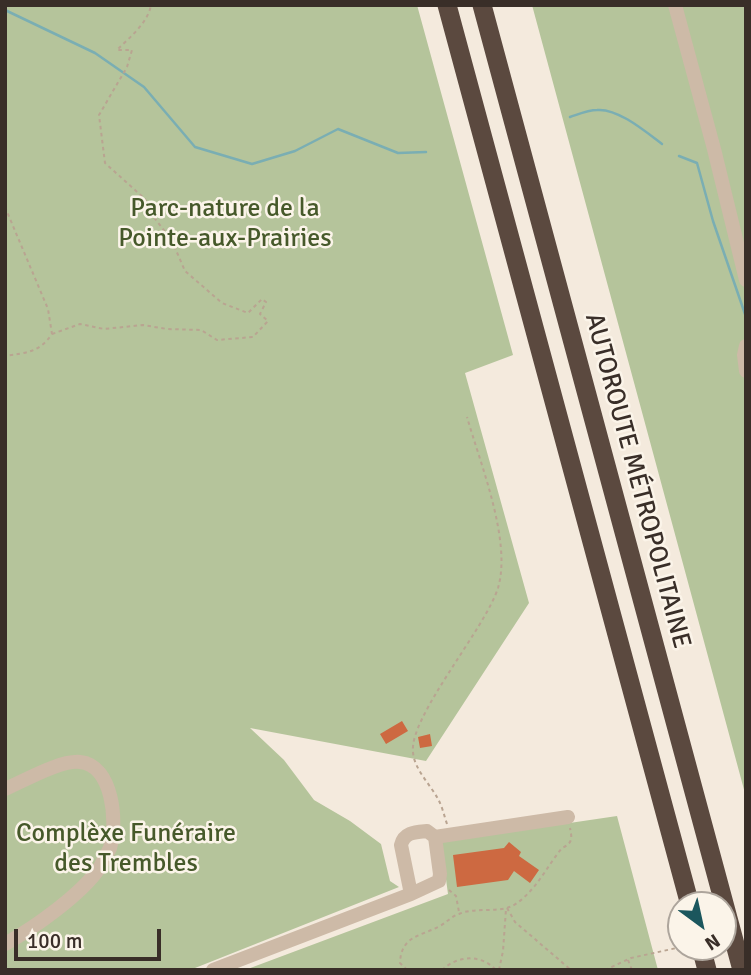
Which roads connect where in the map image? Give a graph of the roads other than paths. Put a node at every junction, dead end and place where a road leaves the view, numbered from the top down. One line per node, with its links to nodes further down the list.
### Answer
1 (447, 5): 10 (highway)
2 (482, 5): 14 (highway, AUTOROUTE MÉTROPOLITAINE)
3 (676, 5): 4 (street)
4 (746, 280)
5 (746, 346): 6 (street)
6 (746, 371)
7 (5, 789): 12 (street)
8 (568, 817): 9 (street)
9 (435, 837): 11 (street); 11 (street)
10 (686, 891)
11 (411, 894): 13 (street)
12 (5, 944)
13 (213, 970)
14 (742, 970)

